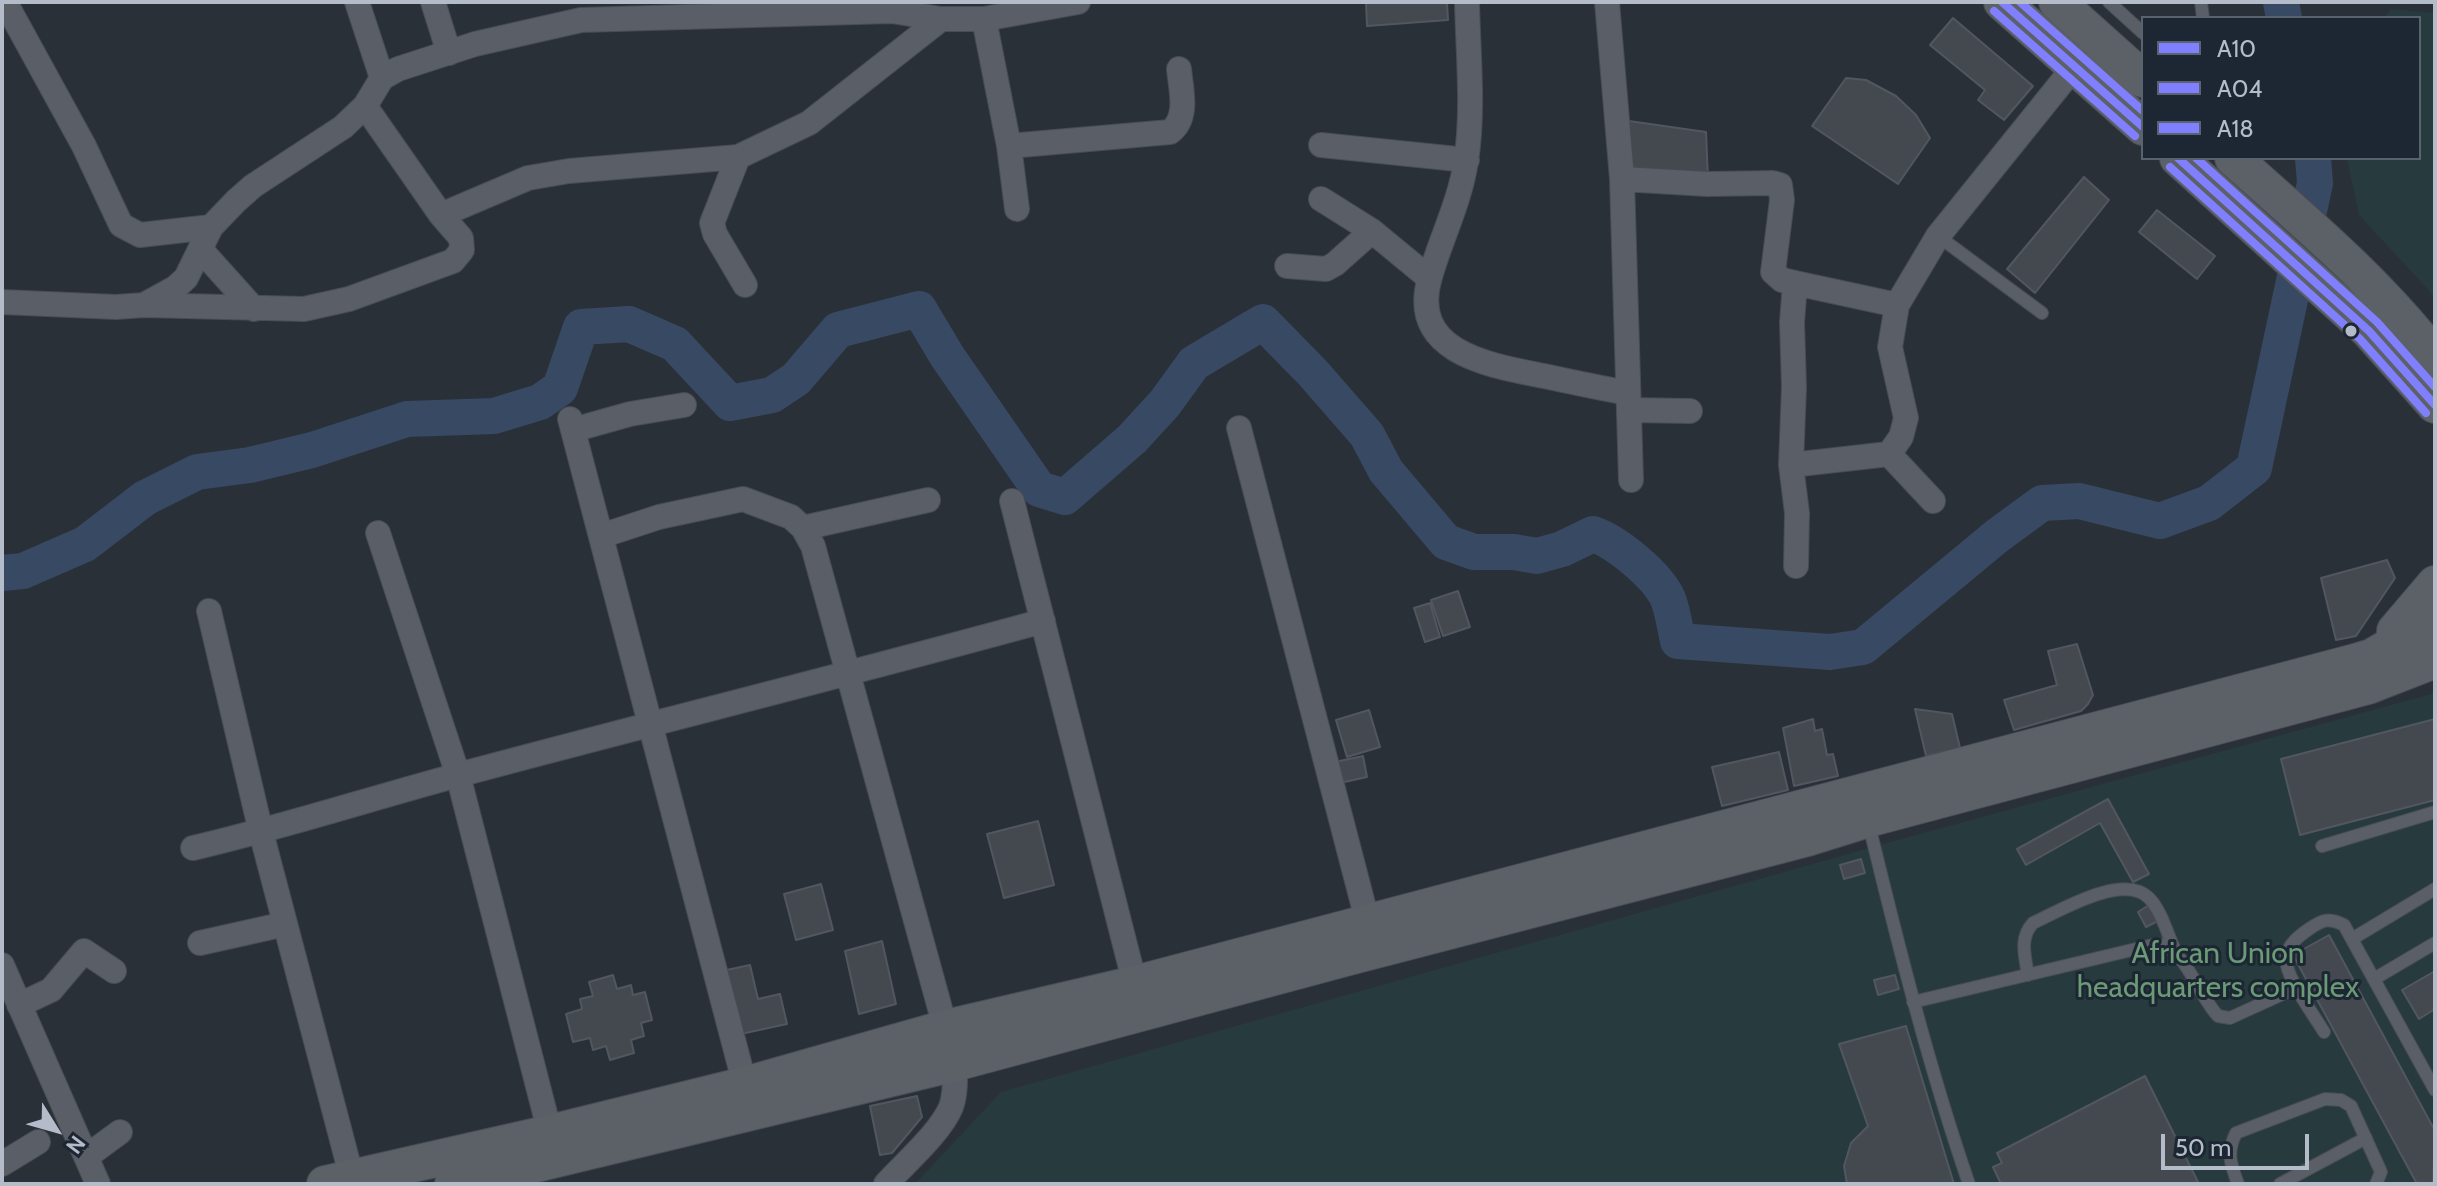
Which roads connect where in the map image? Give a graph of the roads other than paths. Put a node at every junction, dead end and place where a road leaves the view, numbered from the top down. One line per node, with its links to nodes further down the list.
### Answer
1 (5, 2): 32 (street)
2 (357, 2): 19 (street)
3 (433, 2): 15 (street)
4 (1078, 2): 13 (street)
5 (1467, 2): 25 (street)
6 (1607, 2): 28 (street)
7 (2002, 2): 16 (main road)
8 (2057, 2): 18 (main road)
9 (2109, 2): 14 (lane)
10 (891, 6): 11 (street); 12 (street)
11 (779, 8): 15 (street)
12 (941, 19): 13 (street); 24 (street)
13 (984, 19): 23 (street)
14 (2141, 31)
15 (449, 53): 19 (street)
16 (2075, 66): 21 (main road); 34 (street)
17 (1179, 69): 23 (street)
18 (2141, 77)
19 (382, 78): 20 (street)
20 (365, 106): 31 (street); 32 (street)
21 (2141, 125)
22 (1321, 145): 25 (street)
23 (1009, 146): 30 (street)
24 (738, 157): 31 (street); 39 (street)
25 (1467, 160): 37 (street)
26 (2185, 160): 27 (main road)
27 (2222, 171): 45 (main road); 48 (main road)
28 (1622, 179): 38 (street); 46 (street)
29 (1321, 199): 33 (street)
30 (1017, 209)
31 (441, 215): 43 (street)
32 (211, 227): 35 (street)
33 (1372, 231): 36 (street); 37 (street)
34 (1938, 236): 42 (street); 44 (lane)
35 (201, 250): 41 (street); 43 (street)
36 (1287, 266)
37 (1429, 278): 46 (street)
38 (1795, 283): 42 (street); 52 (street)
39 (745, 285)
40 (2, 302): 41 (street)
41 (144, 305): 43 (street)
42 (1897, 305): 51 (street)
43 (254, 309)
44 (2042, 313)
45 (2435, 357)
46 (1628, 402): 49 (street); 53 (street)
47 (684, 405): 59 (street)
48 (2435, 405)
49 (1690, 411)
50 (1239, 428): 78 (street)
51 (1889, 454): 52 (street); 56 (street)
52 (1791, 465): 60 (street)
53 (1631, 480)
54 (928, 500): 57 (street)
55 (1012, 501): 64 (street)
56 (1933, 501)
57 (803, 528): 59 (street); 67 (street)
58 (378, 533): 70 (street)
59 (601, 536): 69 (street)
60 (1796, 566)
61 (2435, 584): 66 (main road)
62 (209, 611): 73 (street)
63 (2435, 620): 66 (main road)
64 (1043, 621): 67 (street); 87 (street)
65 (2435, 660): 66 (main road)
66 (2370, 672): 68 (main road); 71 (main road)
67 (848, 674): 69 (street); 91 (street)
68 (2435, 679)
69 (652, 724): 70 (street); 94 (street)
70 (458, 775): 73 (street); 97 (street)
71 (1864, 805): 78 (main road); 89 (lane)
72 (2435, 812): 74 (lane)
73 (261, 832): 75 (street); 77 (street)
74 (2322, 846)
75 (193, 848)
76 (2435, 889): 79 (lane)
77 (285, 924): 80 (street); 102 (street)
78 (1353, 936): 87 (main road); 93 (main road)
79 (2352, 939): 86 (lane); 88 (lane)
80 (200, 943)
81 (2435, 943): 86 (lane)
82 (2175, 951): 85 (lane); 85 (lane); 88 (lane)
83 (2, 965): 90 (street)
84 (114, 971): 90 (street)
85 (2028, 975): 89 (lane)
86 (2374, 979): 95 (lane)
87 (1135, 984): 91 (main road)
88 (2298, 987): 92 (lane)
89 (1913, 1002): 106 (lane)
90 (19, 1005): 100 (street)
91 (946, 1028): 93 (street); 94 (main road)
92 (2324, 1032)
93 (955, 1063): 104 (main road); 105 (street)
94 (745, 1085): 97 (main road)
95 (2435, 1090)
96 (120, 1132): 100 (street)
97 (550, 1133): 102 (main road)
98 (2366, 1138): 107 (lane); 108 (lane); 109 (lane)
99 (38, 1142): 101 (street)
100 (86, 1157): 103 (street)
101 (2, 1164)
102 (339, 1181)
103 (98, 1184)
104 (453, 1184)
105 (886, 1184)
106 (1969, 1184)
107 (2238, 1184)
108 (2280, 1184)
109 (2376, 1184)

